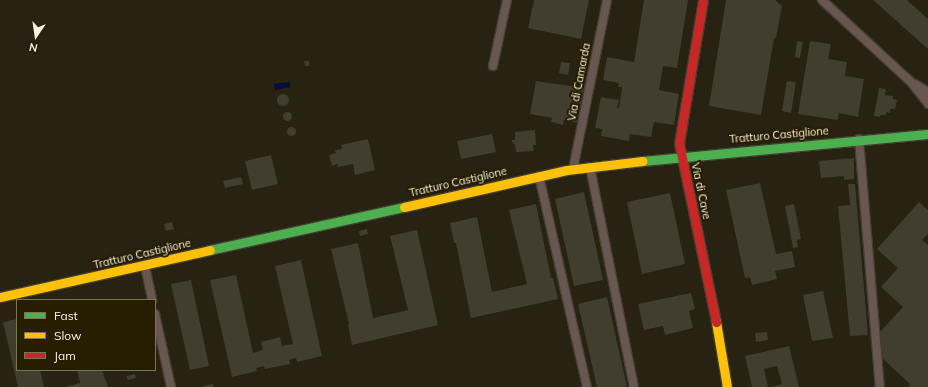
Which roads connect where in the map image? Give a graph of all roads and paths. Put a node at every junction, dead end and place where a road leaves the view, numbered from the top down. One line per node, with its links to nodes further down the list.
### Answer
1 (507, 0): 5 (street)
2 (607, 0): 13 (street, Via di Camarda)
3 (703, 0): 11 (street, Via di Cave)
4 (822, 0): 6 (street)
5 (493, 66)
6 (911, 82): 7 (street); 8 (street)
7 (928, 92)
8 (928, 104)
9 (928, 134): 10 (street, Tratturo Castiglione)
10 (859, 139): 11 (street, Tratturo Castiglione); 23 (street)
11 (682, 156): 12 (street, Tratturo Castiglione); 22 (street, Via di Cave)
12 (590, 167): 13 (street, Tratturo Castiglione); 21 (street)
13 (573, 169): 14 (street, Tratturo Castiglione)
14 (539, 176): 15 (street, Tratturo Castiglione); 20 (street)
15 (144, 266): 16 (street, Tratturo Castiglione); 17 (street)
16 (0, 297)
17 (152, 299)
18 (156, 319): 19 (street)
19 (171, 387)
20 (587, 387)
21 (634, 387)
22 (727, 387)
23 (880, 387)

